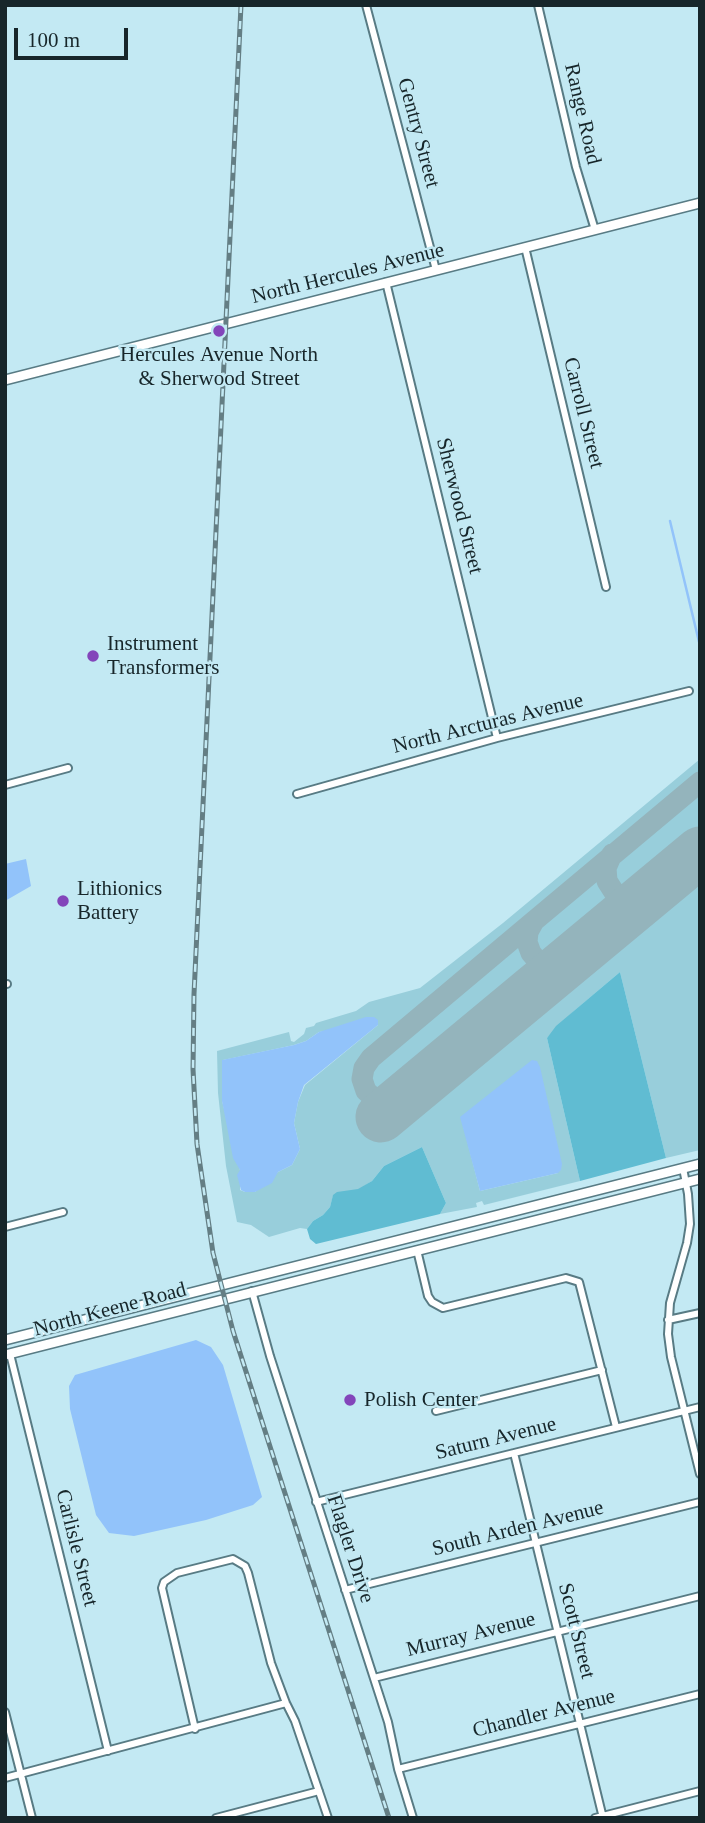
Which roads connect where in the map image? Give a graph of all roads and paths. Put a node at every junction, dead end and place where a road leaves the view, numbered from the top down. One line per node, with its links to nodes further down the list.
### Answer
1 (366, 5): 6 (street, Gentry Street)
2 (538, 5): 4 (street, Range Road)
3 (700, 204): 4 (main road, North Hercules Avenue)
4 (595, 230): 5 (main road, North Hercules Avenue)
5 (525, 247): 6 (main road, North Hercules Avenue); 9 (street, Carroll Street)
6 (436, 270): 7 (main road, North Hercules Avenue)
7 (386, 282): 8 (main road, North Hercules Avenue); 11 (street, Sherwood Street)
8 (5, 380)
9 (606, 587)
10 (689, 691): 11 (street, North Arcturas Avenue)
11 (497, 738): 14 (street, North Arcturas Avenue)
12 (68, 768): 13 (street)
13 (5, 785)
14 (297, 794)
15 (700, 1164): 16 (main road, North Keene Road)
16 (683, 1168): 18 (street); 25 (main road, North Keene Road)
17 (700, 1179): 18 (main road, North Keene Road)
18 (686, 1183): 21 (main road, North Keene Road); 24 (street)
19 (63, 1212): 20 (street)
20 (5, 1227)
21 (417, 1250): 22 (main road, North Keene Road); 27 (street)
22 (252, 1292): 26 (main road, North Keene Road); 34 (street, Flagler Drive)
23 (700, 1312): 24 (street)
24 (668, 1320): 29 (street)
25 (5, 1340)
26 (8, 1355): 46 (street, Carlisle Street)
27 (602, 1370): 30 (street); 31 (street)
28 (700, 1407): 29 (street, Saturn Avenue)
29 (684, 1410): 31 (street, Saturn Avenue); 33 (street)
30 (436, 1411)
31 (616, 1427): 32 (street, Saturn Avenue)
32 (514, 1453): 34 (street, Saturn Avenue); 36 (street, Scott Street)
33 (700, 1474)
34 (316, 1502): 37 (street, Flagler Drive)
35 (700, 1502): 36 (street, South Arden Avenue)
36 (536, 1542): 37 (street, South Arden Avenue); 39 (street, Scott Street)
37 (345, 1590): 40 (street, Flagler Drive)
38 (700, 1596): 39 (street, Murray Avenue)
39 (558, 1632): 40 (street, Murray Avenue); 44 (street, Scott Street)
40 (374, 1678): 47 (street, Flagler Drive)
41 (700, 1694): 44 (street, Chandler Avenue)
42 (286, 1703): 45 (street); 45 (street); 50 (street)
43 (5, 1712): 48 (street)
44 (580, 1724): 47 (street, Chandler Avenue); 52 (street, Scott Street)
45 (195, 1729): 46 (street)
46 (108, 1751): 48 (street)
47 (398, 1769): 56 (street, Flagler Drive)
48 (22, 1773): 49 (street); 53 (street)
49 (5, 1778)
50 (319, 1791): 54 (street); 55 (street)
51 (700, 1791): 52 (street)
52 (600, 1817)
53 (32, 1818)
54 (216, 1818)
55 (328, 1818)
56 (413, 1818)

